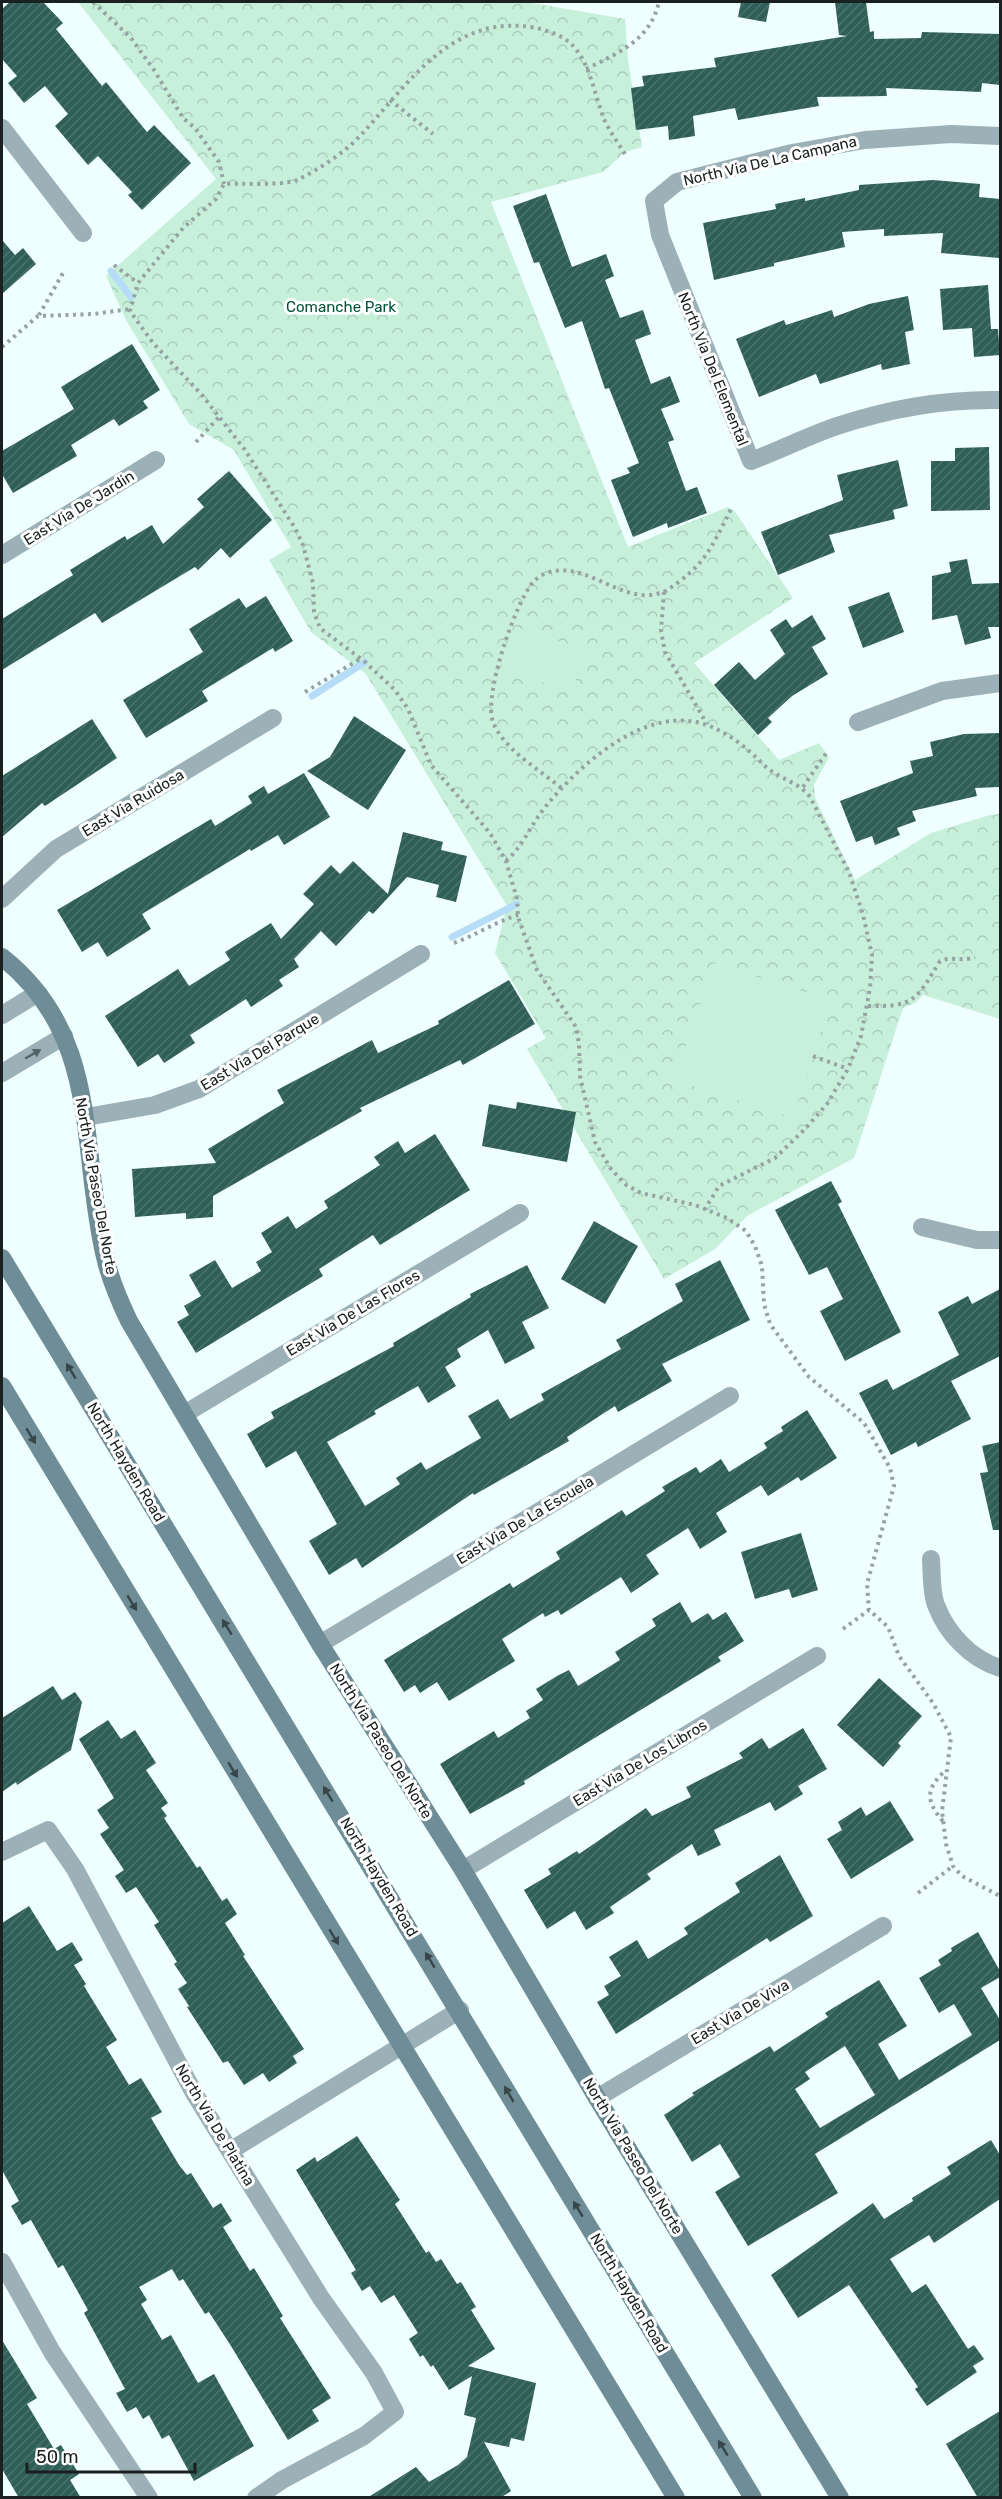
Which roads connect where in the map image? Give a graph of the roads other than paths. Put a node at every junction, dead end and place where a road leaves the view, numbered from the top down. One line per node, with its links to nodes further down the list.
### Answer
1 (2, 128): 4 (street)
2 (1000, 136): 3 (street, North Via De La Campana)
3 (654, 201): 5 (street, North Via Del Elemental)
4 (83, 233)
5 (1000, 400)
6 (156, 460): 7 (street, East Via De Jardin)
7 (2, 555)
8 (1000, 682): 10 (street)
9 (273, 718): 11 (street, East Via Ruidosa)
10 (858, 722)
11 (2, 899)
12 (421, 954): 18 (street, East Via Del Parque)
13 (2, 957): 14 (main road, North Via Paseo Del Norte)
14 (38, 993): 15 (street); 16 (main road, North Via Paseo Del Norte)
15 (2, 1015)
16 (64, 1036): 17 (street, one-way to 16); 18 (main road, North Via Paseo Del Norte)
17 (2, 1072)
18 (86, 1117): 25 (main road, North Via Paseo Del Norte)
19 (520, 1213): 25 (street, East Via De Las Flores)
20 (922, 1227): 21 (street)
21 (1000, 1240)
22 (2, 1258): 33 (main road, North Hayden Road, one-way to 22)
23 (2, 1386): 34 (main road, one-way to 34)
24 (730, 1396): 27 (street, East Via De La Escuela)
25 (186, 1413): 27 (main road, North Via Paseo Del Norte)
26 (931, 1559): 29 (street)
27 (320, 1644): 31 (main road, North Via Paseo Del Norte)
28 (817, 1656): 31 (street, East Via De Los Libros)
29 (1000, 1668)
30 (2, 1852): 36 (street, North Via De Platina)
31 (463, 1870): 35 (main road, North Via Paseo Del Norte)
32 (883, 1926): 35 (street, East Via De Viva)
33 (460, 2010): 34 (street); 41 (main road, North Hayden Road, one-way to 33)
34 (401, 2046): 36 (street); 40 (main road)
35 (597, 2098): 42 (main road, North Via Paseo Del Norte)
36 (230, 2151): 39 (street, North Via De Platina)
37 (2, 2262): 38 (street)
38 (149, 2498)
39 (256, 2498)
40 (676, 2498)
41 (753, 2498)
42 (840, 2498)

